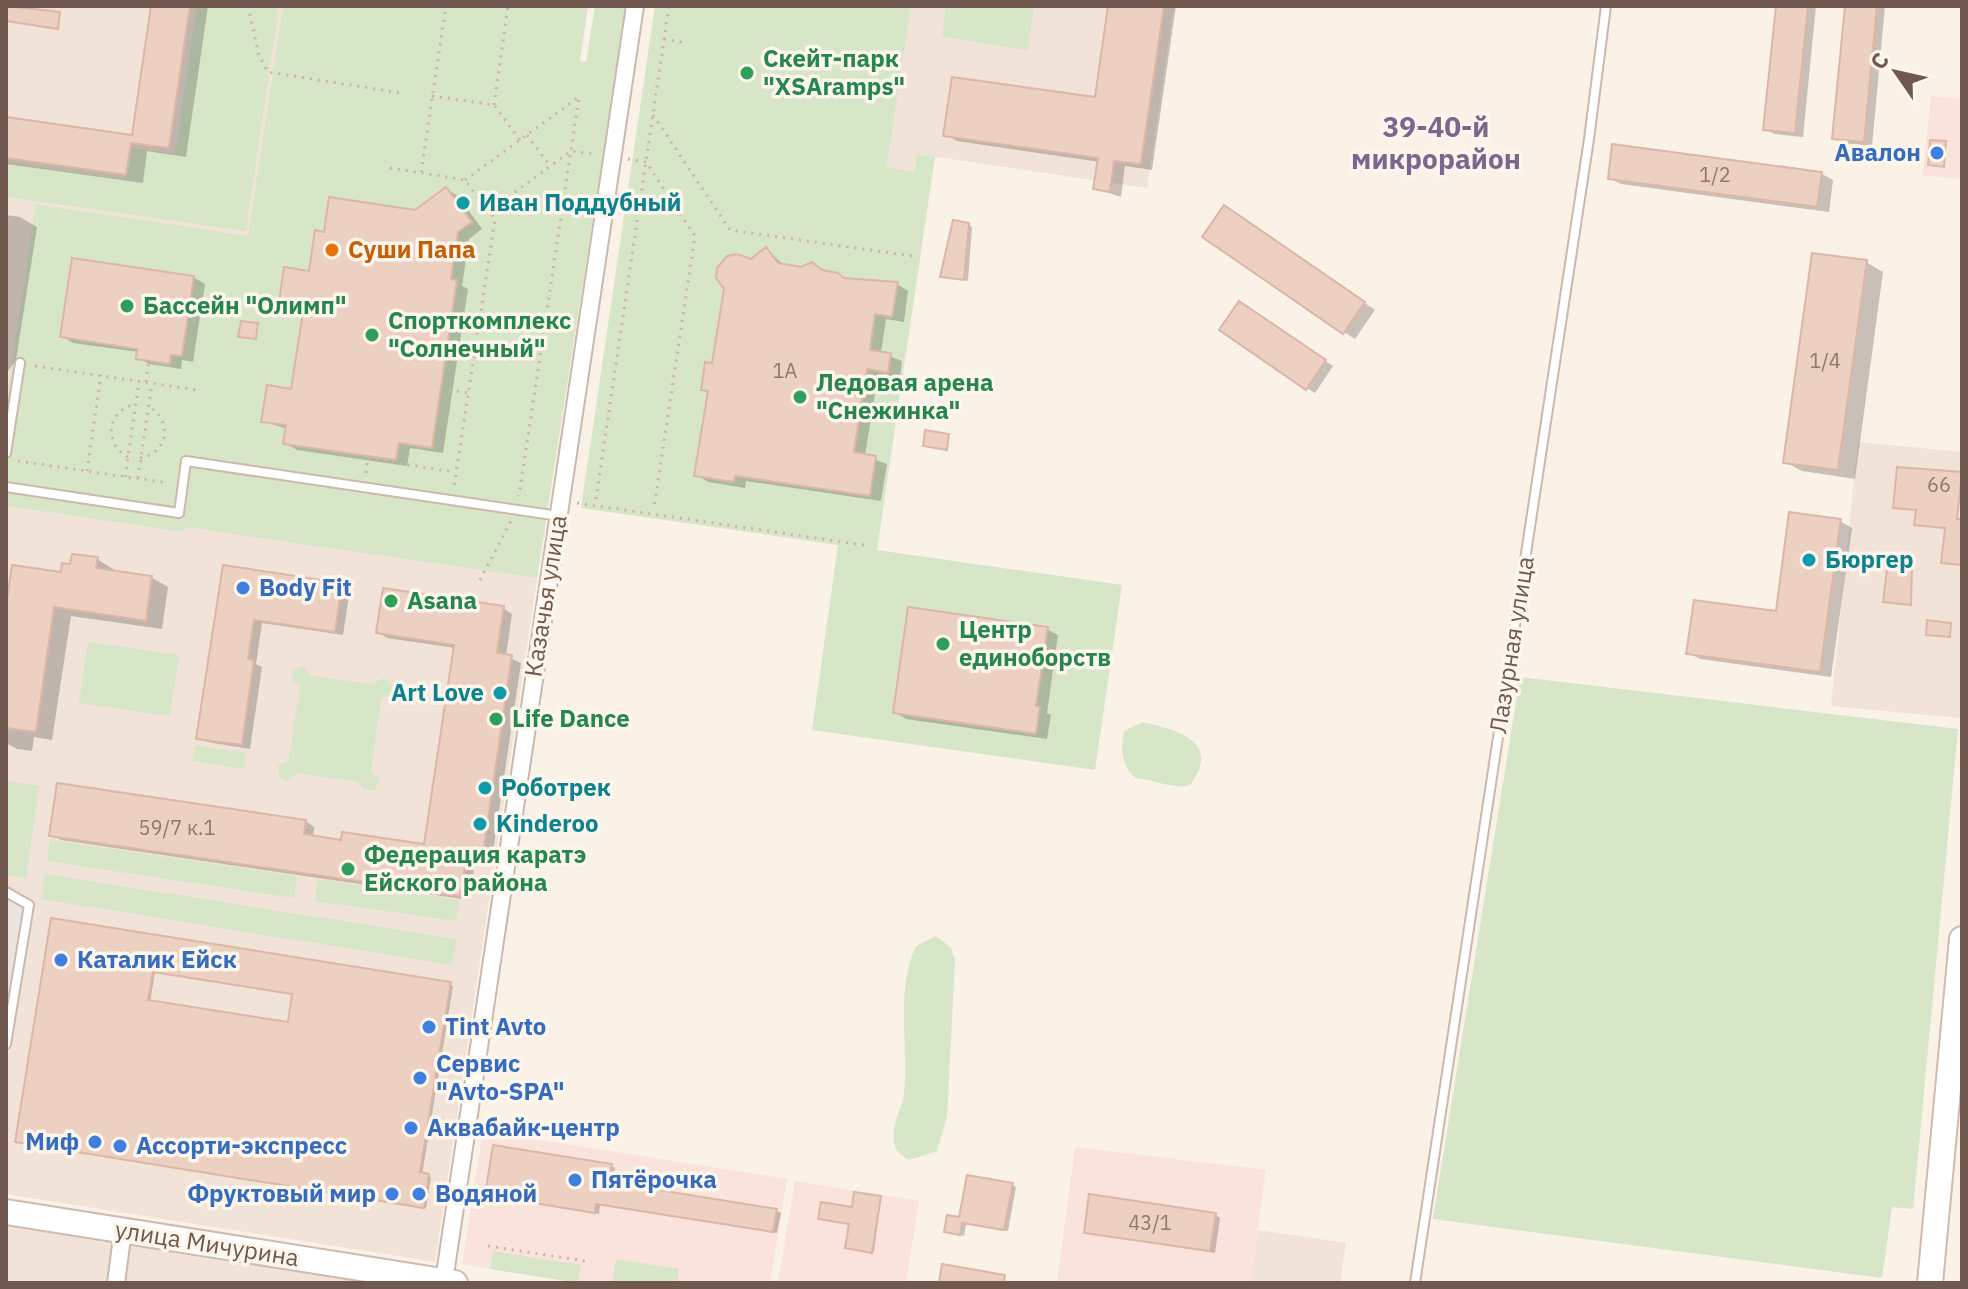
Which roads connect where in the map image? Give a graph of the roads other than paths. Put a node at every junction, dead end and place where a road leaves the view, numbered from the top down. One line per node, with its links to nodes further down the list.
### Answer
1 (635, 6): 6 (street, Казачья улица)
2 (1606, 6): 14 (lane, Лазурная улица)
3 (20, 363): 4 (lane)
4 (6, 456)
5 (6, 487): 6 (lane)
6 (560, 508): 12 (street, Казачья улица)
7 (6, 892): 9 (lane)
8 (1962, 939): 15 (street)
9 (6, 1044)
10 (6, 1212): 11 (street, улица Мичурина)
11 (123, 1230): 12 (street, улица Мичурина); 13 (street)
12 (441, 1282)
13 (116, 1283)
14 (1415, 1283)
15 (1930, 1283)

